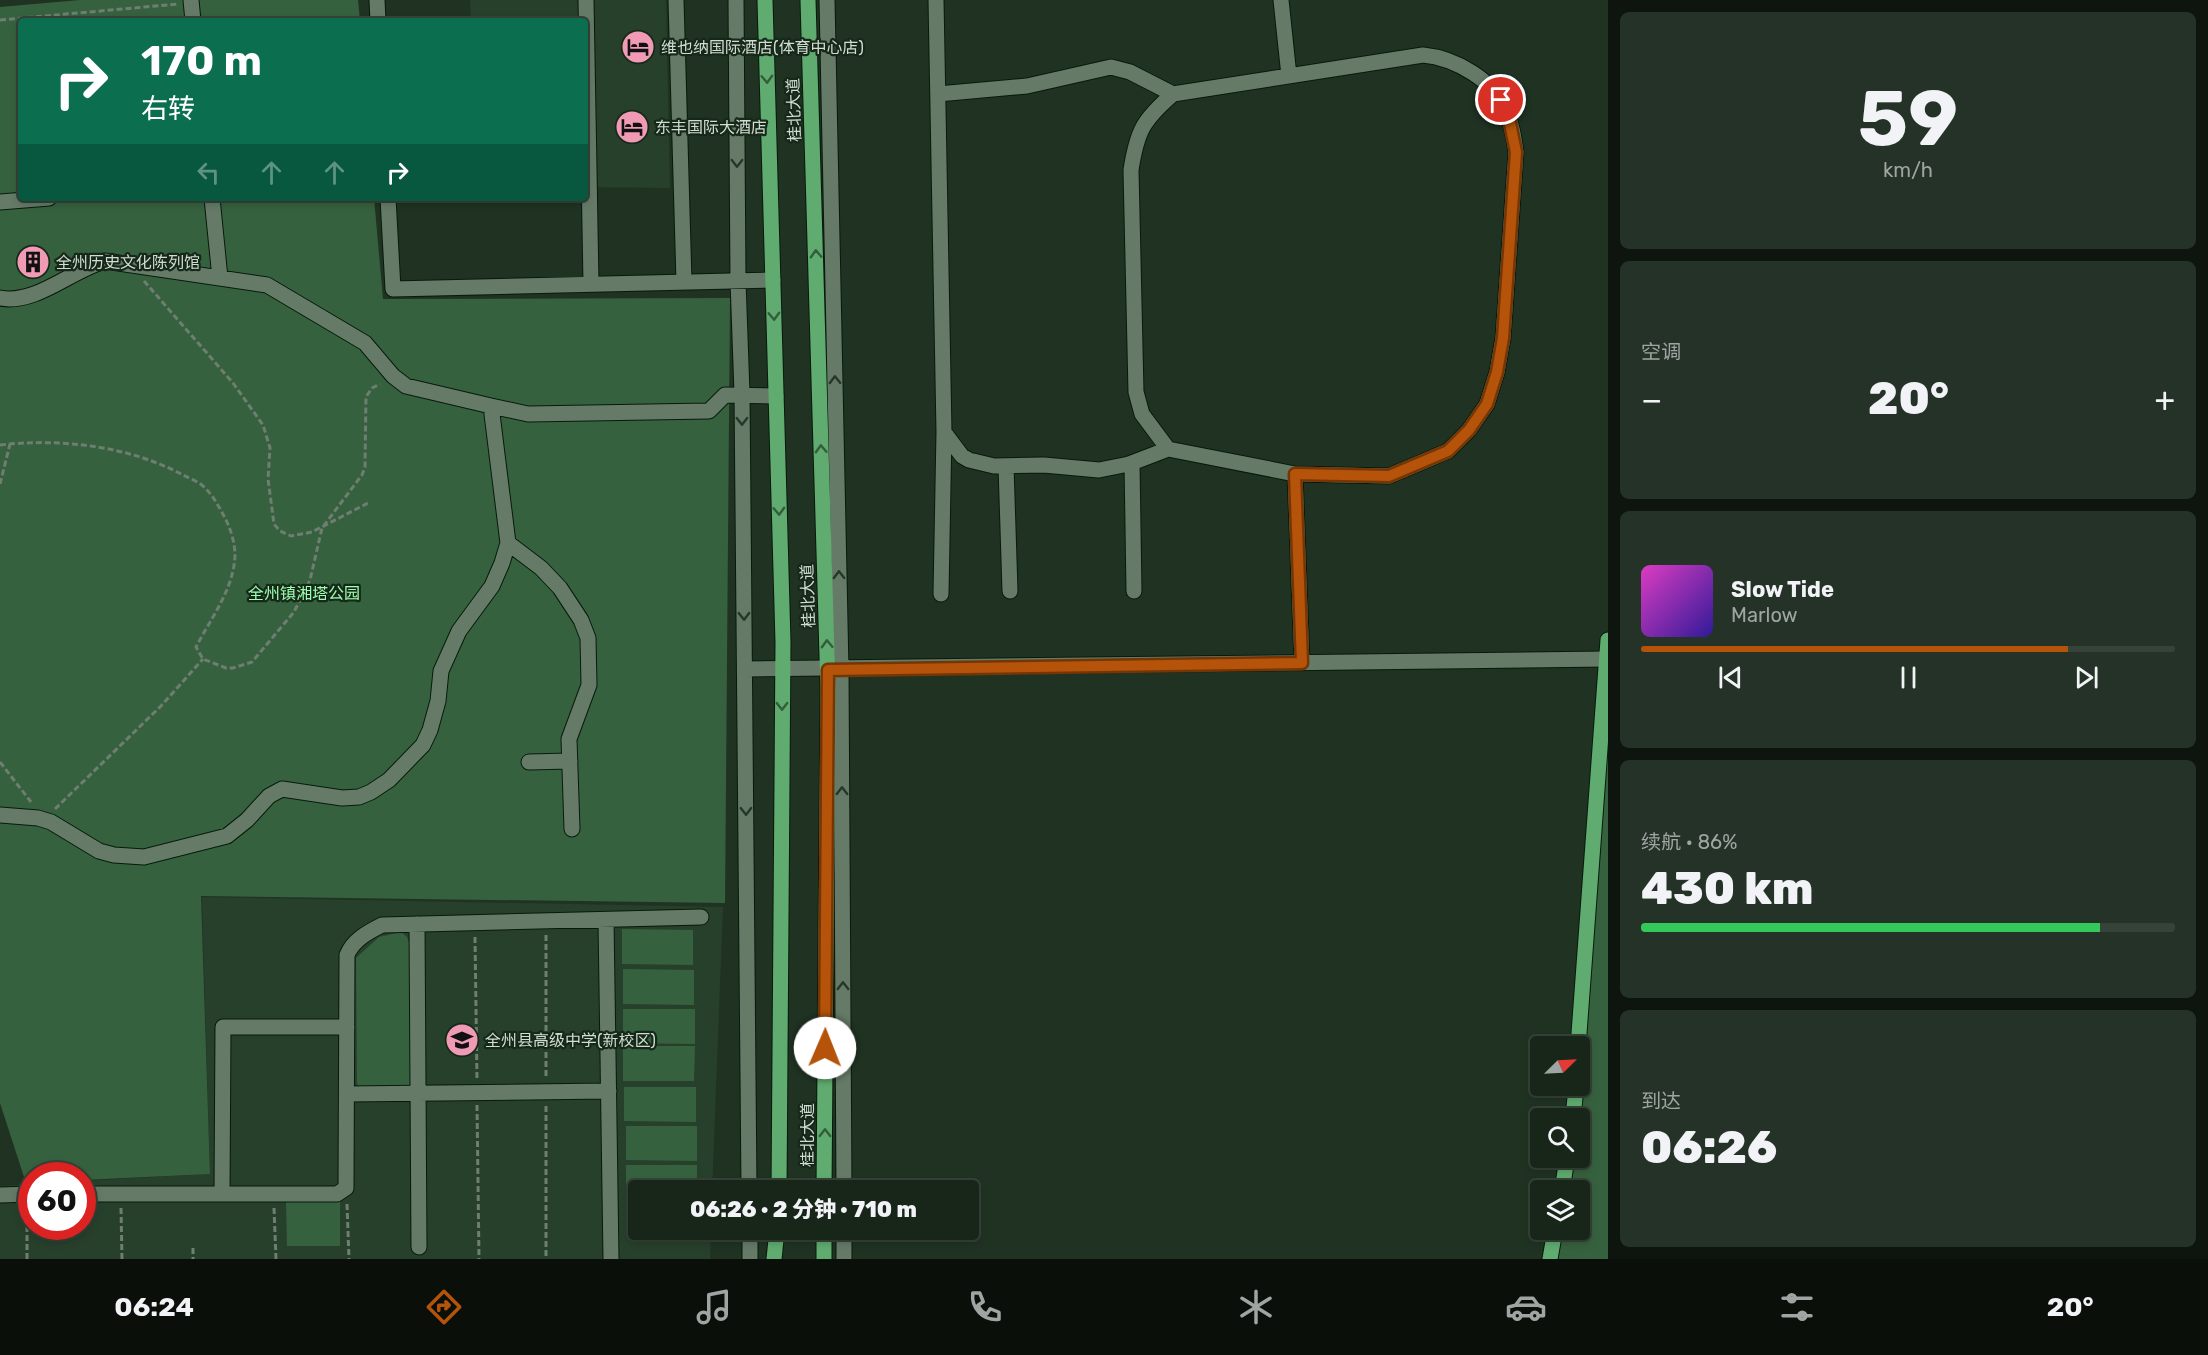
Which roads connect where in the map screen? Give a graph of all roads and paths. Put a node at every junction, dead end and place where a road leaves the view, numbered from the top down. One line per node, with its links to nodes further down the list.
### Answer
1 (377, 0): 14 (street)
2 (586, 0): 15 (street)
3 (676, 0): 29 (street)
4 (736, 0): 28 (street, one-way to 28)
5 (765, 0): 27 (main road, 桂北大道, one-way to 27)
6 (808, 0): 56 (main road, 桂北大道, one-way to 6)
7 (827, 0): 56 (street, one-way to 7)
8 (936, 0): 18 (street)
9 (1281, 0): 17 (street)
10 (191, 2): 12 (path); 13 (street)
11 (18, 18): 16 (path)
12 (21, 18)
13 (193, 18)
14 (378, 18)
15 (586, 18)
16 (0, 20)
17 (1289, 76): 19 (street); 42 (street)
18 (938, 94): 19 (street); 36 (street)
19 (1173, 94): 39 (street)
20 (588, 114): 30 (street)
21 (18, 201): 24 (street)
22 (212, 201): 26 (street)
23 (388, 201): 30 (street)
24 (0, 202)
25 (130, 266): 26 (street); 31 (street); 45 (path)
26 (220, 278): 32 (street)
27 (773, 280): 28 (street); 34 (main road, 桂北大道, one-way to 34)
28 (738, 281): 29 (street); 33 (street)
29 (684, 282): 30 (street)
30 (591, 284)
31 (0, 298)
32 (393, 376): 35 (street); 45 (path)
33 (742, 396): 34 (street); 35 (street); 54 (street, one-way to 54)
34 (776, 396): 55 (main road, 桂北大道, one-way to 55)
35 (491, 406): 46 (street)
36 (944, 432): 41 (street); 49 (street)
37 (10, 444): 38 (path); 43 (path); 51 (path)
38 (0, 445)
39 (1168, 449): 40 (street); 42 (street)
40 (1132, 463): 41 (street); 48 (street)
41 (1006, 465): 47 (street)
42 (1295, 474): 53 (street)
43 (0, 484)
44 (369, 502): 45 (path)
45 (322, 528): 51 (path)
46 (508, 543): 57 (street); 61 (street)
47 (1010, 591)
48 (1134, 591)
49 (941, 594)
50 (1608, 640): 52 (main road)
51 (203, 659): 61 (path)
52 (1607, 659): 53 (street); 67 (main road)
53 (1302, 663): 56 (street)
54 (745, 669): 55 (street); 71 (street, one-way to 71)
55 (783, 670): 56 (street); 72 (main road, 桂北大道, one-way to 72)
56 (835, 670): 73 (main road, 桂北大道, one-way to 56); 74 (street, one-way to 56)
57 (570, 761): 59 (street); 62 (street)
58 (0, 762): 61 (path)
59 (529, 762)
60 (0, 815): 61 (street)
61 (44, 819)
62 (572, 829)
63 (701, 917): 64 (street)
64 (606, 920): 65 (street); 68 (street)
65 (417, 924): 66 (street); 69 (street)
66 (347, 1027): 70 (street); 78 (street)
67 (1579, 1036)
68 (609, 1092): 69 (street); 95 (street)
69 (418, 1093): 70 (street); 88 (street)
70 (347, 1094): 75 (street)
71 (749, 1180)
72 (779, 1180)
73 (824, 1180)
74 (844, 1180)
75 (346, 1188): 79 (street); 94 (path)
76 (18, 1194): 80 (street)
77 (96, 1194): 81 (street)
78 (222, 1194): 79 (street); 81 (street)
79 (274, 1194): 93 (path)
80 (0, 1195)
81 (121, 1195): 91 (path)
82 (28, 1240): 90 (path)
83 (750, 1240): 96 (street)
84 (776, 1240): 97 (main road)
85 (824, 1240): 98 (main road)
86 (844, 1240): 99 (street)
87 (1553, 1240): 100 (main road)
88 (419, 1247)
89 (193, 1248): 92 (path)
90 (27, 1259)
91 (122, 1259)
92 (193, 1259)
93 (276, 1259)
94 (349, 1259)
95 (611, 1259)
96 (750, 1259)
97 (774, 1259)
98 (824, 1259)
99 (844, 1259)
100 (1550, 1259)

